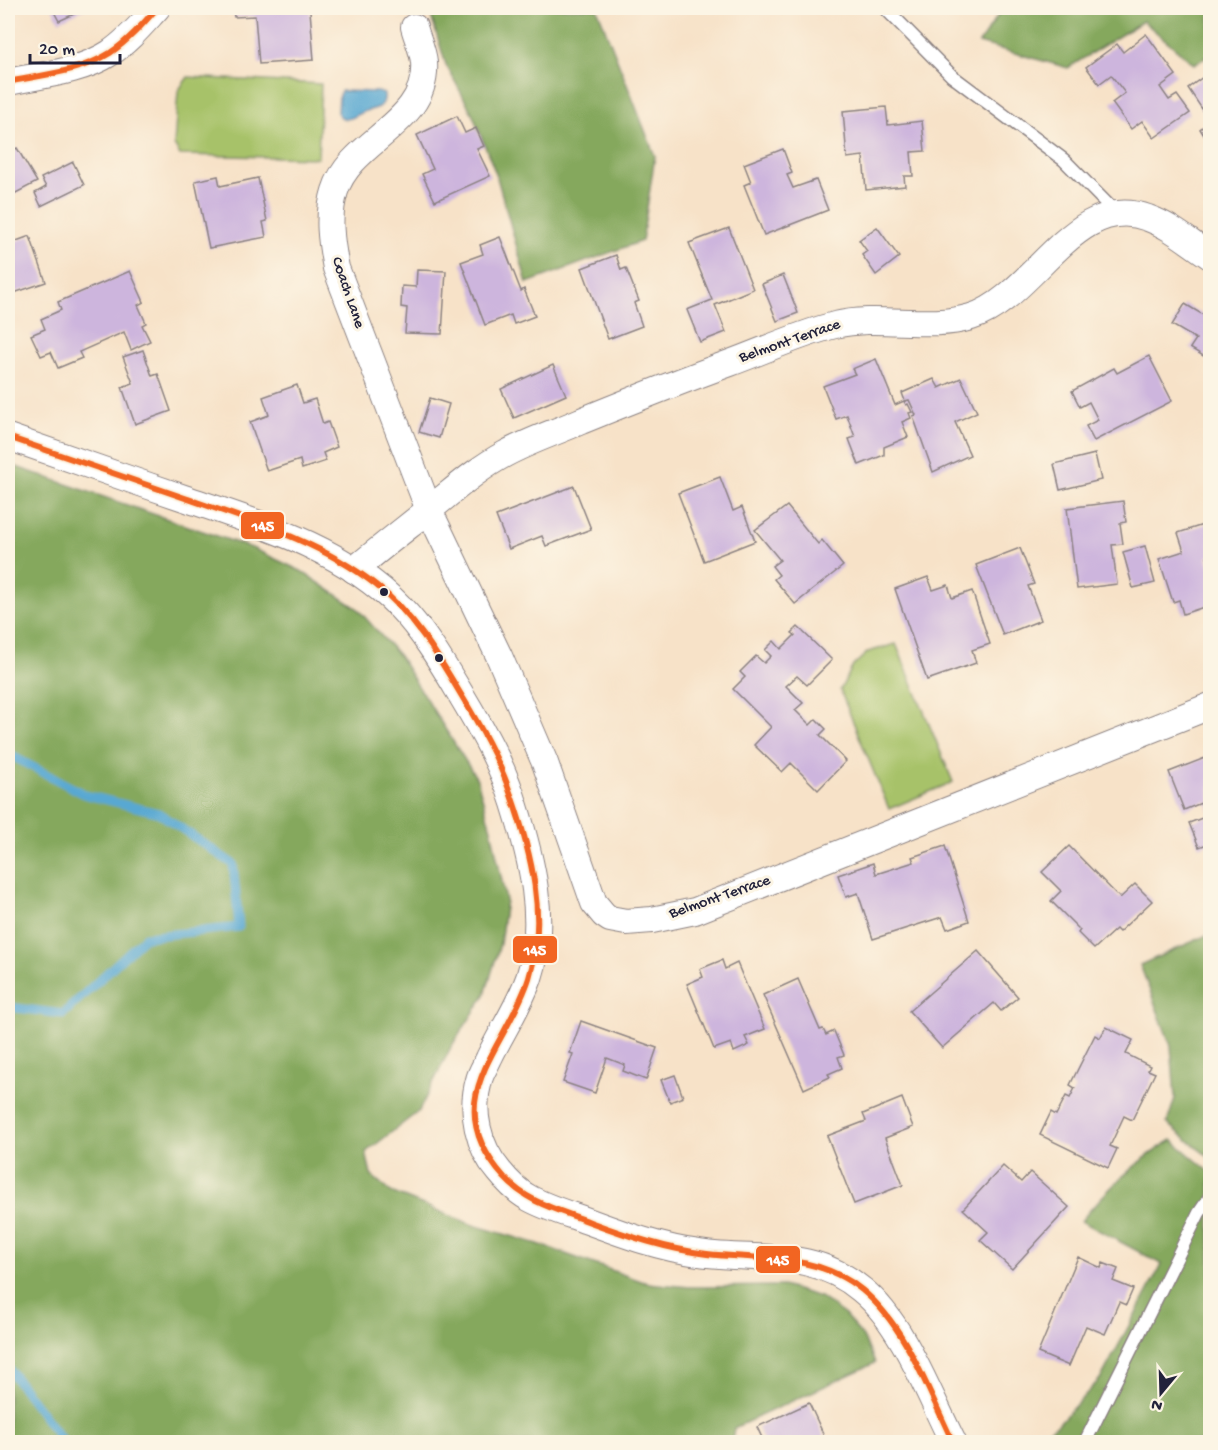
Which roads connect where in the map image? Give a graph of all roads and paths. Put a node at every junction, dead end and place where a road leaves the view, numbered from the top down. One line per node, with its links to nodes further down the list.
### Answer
1 (157, 8): 4 (street)
2 (885, 8): 5 (lane)
3 (414, 27): 8 (street, Coach Lane)
4 (8, 82)
5 (1116, 213): 6 (street, Belmont Terrace); 8 (street, Belmont Terrace)
6 (1210, 256)
7 (8, 437): 9 (street)
8 (429, 510): 9 (street, Belmont Terrace); 10 (street, Belmont Terrace)
9 (354, 570): 12 (street)
10 (1210, 706)
11 (1210, 1197): 13 (lane)
12 (953, 1443)
13 (1085, 1443)

